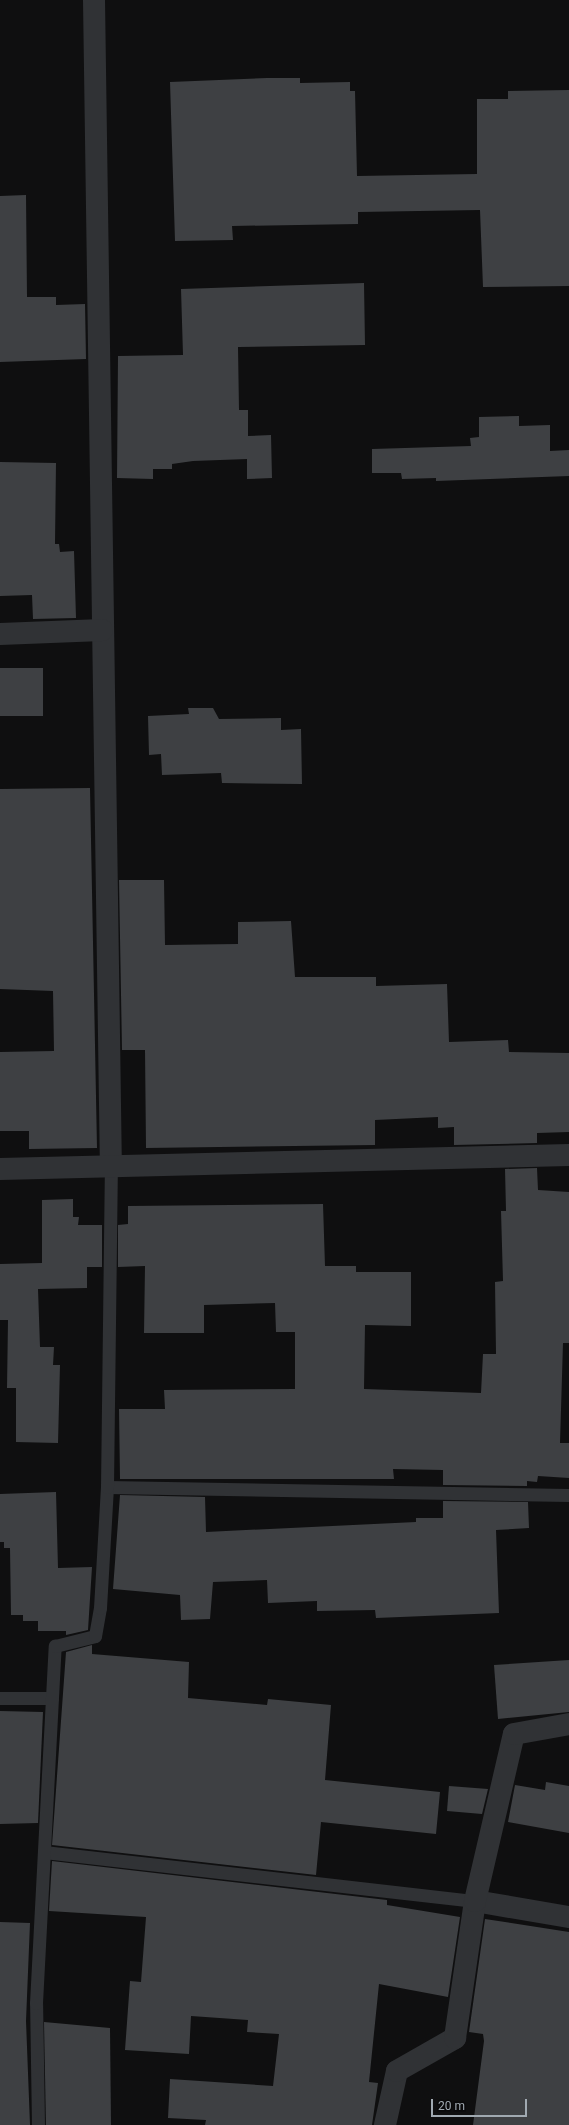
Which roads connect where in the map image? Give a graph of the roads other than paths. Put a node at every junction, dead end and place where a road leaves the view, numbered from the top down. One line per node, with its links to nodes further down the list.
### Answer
1 (94, 0): 2 (street)
2 (102, 630): 3 (street); 5 (street)
3 (0, 634)
4 (569, 1155): 5 (street)
5 (111, 1166): 6 (street); 7 (lane)
6 (0, 1169)
7 (107, 1486): 8 (lane); 10 (lane)
8 (569, 1495)
9 (0, 1698): 10 (lane)
10 (52, 1698): 12 (lane)
11 (569, 1724): 13 (street)
12 (44, 1852): 13 (lane); 15 (lane)
13 (475, 1901): 14 (street); 16 (street)
14 (569, 1917)
15 (38, 2125)
16 (385, 2125)

